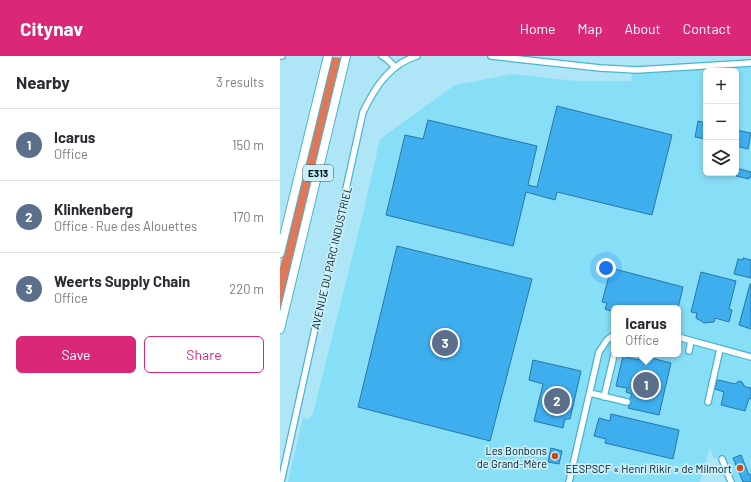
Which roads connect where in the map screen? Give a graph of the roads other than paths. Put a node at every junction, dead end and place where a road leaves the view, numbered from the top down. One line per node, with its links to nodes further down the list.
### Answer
1 (328, 56): 8 (highway, E313)
2 (346, 56): 9 (highway, E313)
3 (382, 56): 7 (street)
4 (417, 56): 7 (street, AVENUE DU PARC INDUSTRIEL)
5 (491, 56): 6 (street)
6 (751, 62)
7 (395, 67): 22 (street, AVENUE DU PARC INDUSTRIEL)
8 (280, 253)
9 (280, 329)
10 (611, 337): 17 (street)
11 (681, 338): 12 (street)
12 (691, 341): 13 (street); 14 (street)
13 (720, 348): 16 (street); 20 (street)
14 (689, 351)
15 (614, 357): 18 (street)
16 (751, 357)
17 (590, 393): 18 (street); 23 (street)
18 (604, 397): 19 (street)
19 (627, 402)
20 (708, 402)
21 (722, 459): 24 (street)
22 (281, 482)
23 (569, 482)
24 (731, 482)

